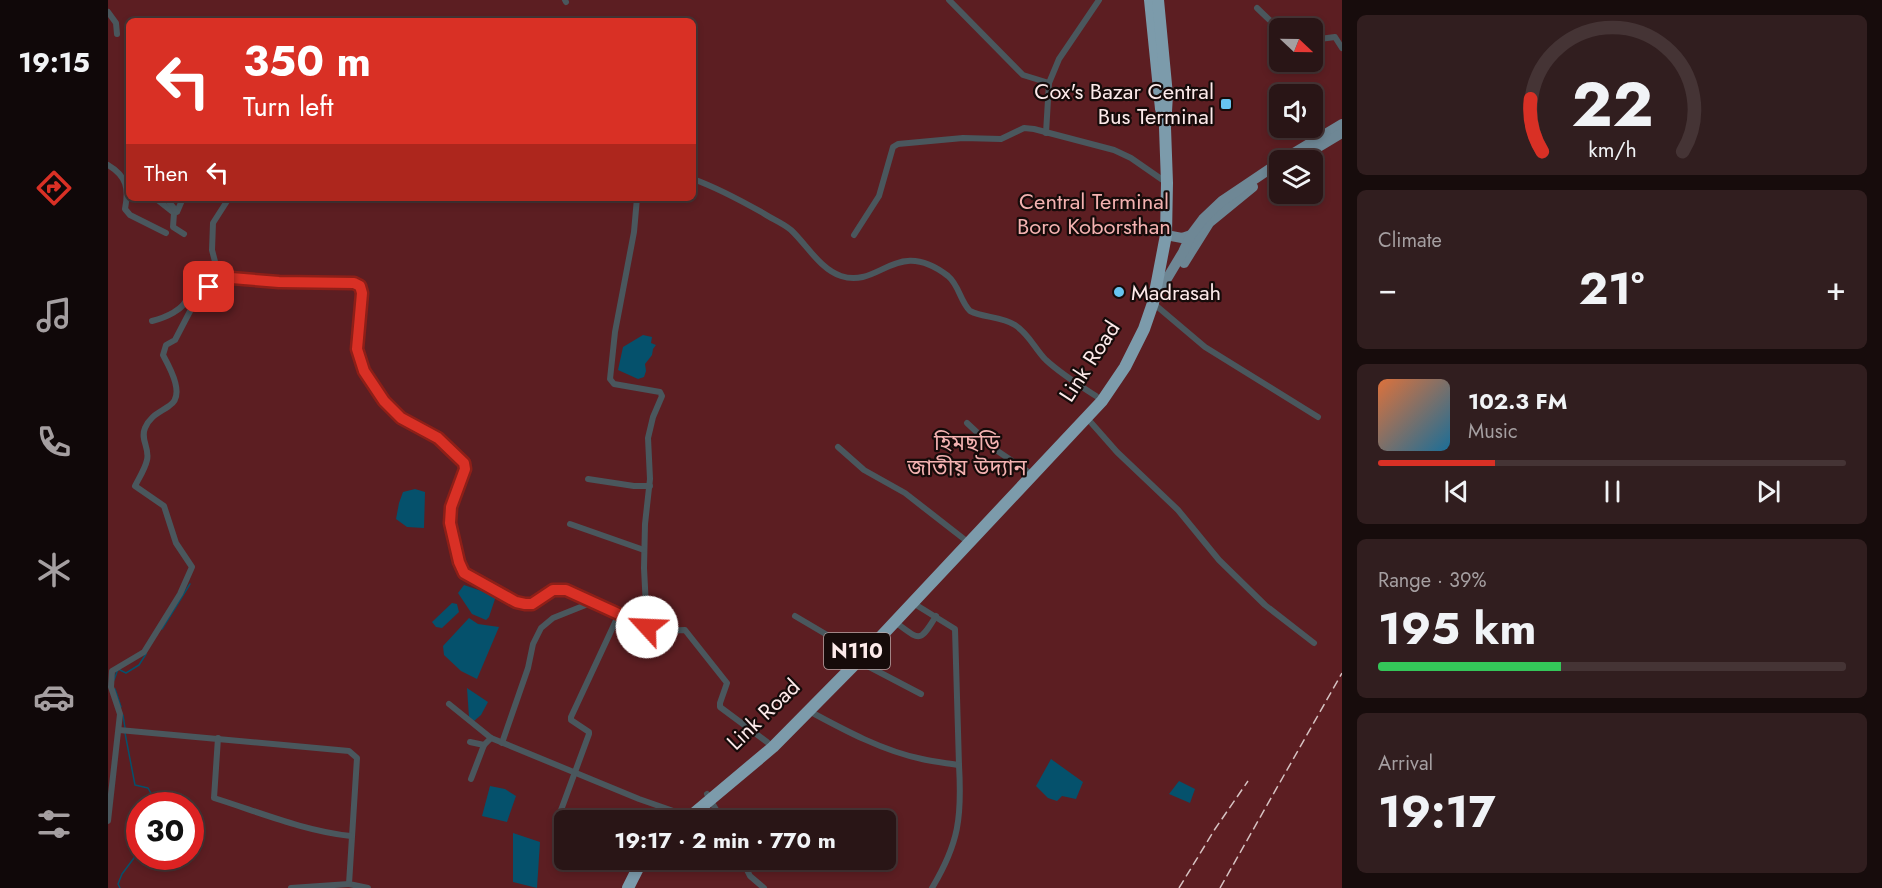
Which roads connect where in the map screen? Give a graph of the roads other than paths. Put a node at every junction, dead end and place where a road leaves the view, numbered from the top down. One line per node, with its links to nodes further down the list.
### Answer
1 (949, 0): 11 (street)
2 (1100, 0): 11 (street)
3 (1150, 0): 13 (highway, N110)
4 (1158, 0): 13 (highway, N110)
5 (1257, 8): 7 (street)
6 (108, 12): 8 (street)
7 (1269, 19)
8 (117, 34)
9 (1323, 39): 10 (street)
10 (1342, 48)
11 (1049, 83): 14 (street)
12 (1342, 124): 16 (main road)
13 (1165, 128): 22 (highway, N110)
14 (1046, 133): 22 (street); 32 (street)
15 (1342, 133): 17 (main road)
16 (1299, 150)
17 (1314, 150)
18 (108, 165): 23 (street)
19 (1269, 169): 34 (main road)
20 (1269, 178): 37 (main road)
21 (696, 180): 39 (street)
22 (1167, 183): 33 (highway, N110)
23 (126, 185)
24 (127, 201): 30 (street)
25 (159, 201): 31 (street)
26 (168, 201): 27 (street)
27 (182, 201)
28 (228, 201): 35 (street)
29 (637, 201): 46 (street)
30 (166, 233)
31 (184, 234)
32 (854, 235)
33 (1166, 235): 34 (main road); 37 (highway, N110)
34 (1191, 235): 37 (main road)
35 (219, 277): 50 (street); 62 (street)
36 (188, 296): 38 (street)
37 (1151, 307): 39 (highway, Link Road / N110); 40 (street); 41 (highway, Link Road / N110)
38 (152, 321)
39 (1096, 396): 44 (highway, Link Road / N110)
40 (1318, 417)
41 (1087, 418): 44 (highway, Link Road / N110); 57 (street)
42 (967, 423): 44 (street)
43 (838, 447): 48 (street)
44 (1030, 472): 48 (highway, Link Road / N110); 51 (highway, Link Road / N110)
45 (588, 479): 46 (street)
46 (650, 486): 49 (street)
47 (570, 524): 49 (street)
48 (964, 539): 58 (highway, Link Road / N110)
49 (644, 550): 56 (street)
50 (594, 602): 52 (street); 67 (street)
51 (913, 603): 54 (street); 55 (highway, Link Road / N110)
52 (619, 614): 56 (street); 70 (street)
53 (795, 616): 58 (street)
54 (936, 616): 55 (street); 69 (street)
55 (895, 622): 58 (highway, Link Road / N110)
56 (647, 627): 66 (street)
57 (1314, 643)
58 (857, 657): 59 (street); 61 (highway, Link Road / N110); 66 (highway, Link Road / N110)
59 (921, 694)
60 (448, 704): 64 (street)
61 (808, 710): 69 (street); 72 (highway, Link Road / N110)
62 (119, 730): 63 (street); 77 (street)
63 (218, 738): 78 (street); 78 (street)
64 (491, 738): 67 (street); 68 (street)
65 (470, 742): 68 (street)
66 (767, 742): 72 (highway, Link Road / N110)
67 (502, 743): 70 (street)
68 (484, 745): 71 (street)
69 (959, 765): 88 (street)
70 (576, 772): 73 (street); 74 (street)
71 (471, 778)
72 (709, 796): 75 (highway, Link Road / N110); 76 (street)
73 (561, 810)
74 (663, 810)
75 (691, 810)
76 (717, 810)
77 (108, 821)
78 (351, 836): 82 (street)
79 (637, 870): 85 (highway)
80 (645, 870): 86 (highway)
81 (747, 870): 87 (street)
82 (349, 884): 83 (street); 84 (street)
83 (291, 888)
84 (368, 888)
85 (628, 888)
86 (636, 888)
87 (764, 888)
88 (932, 888)

